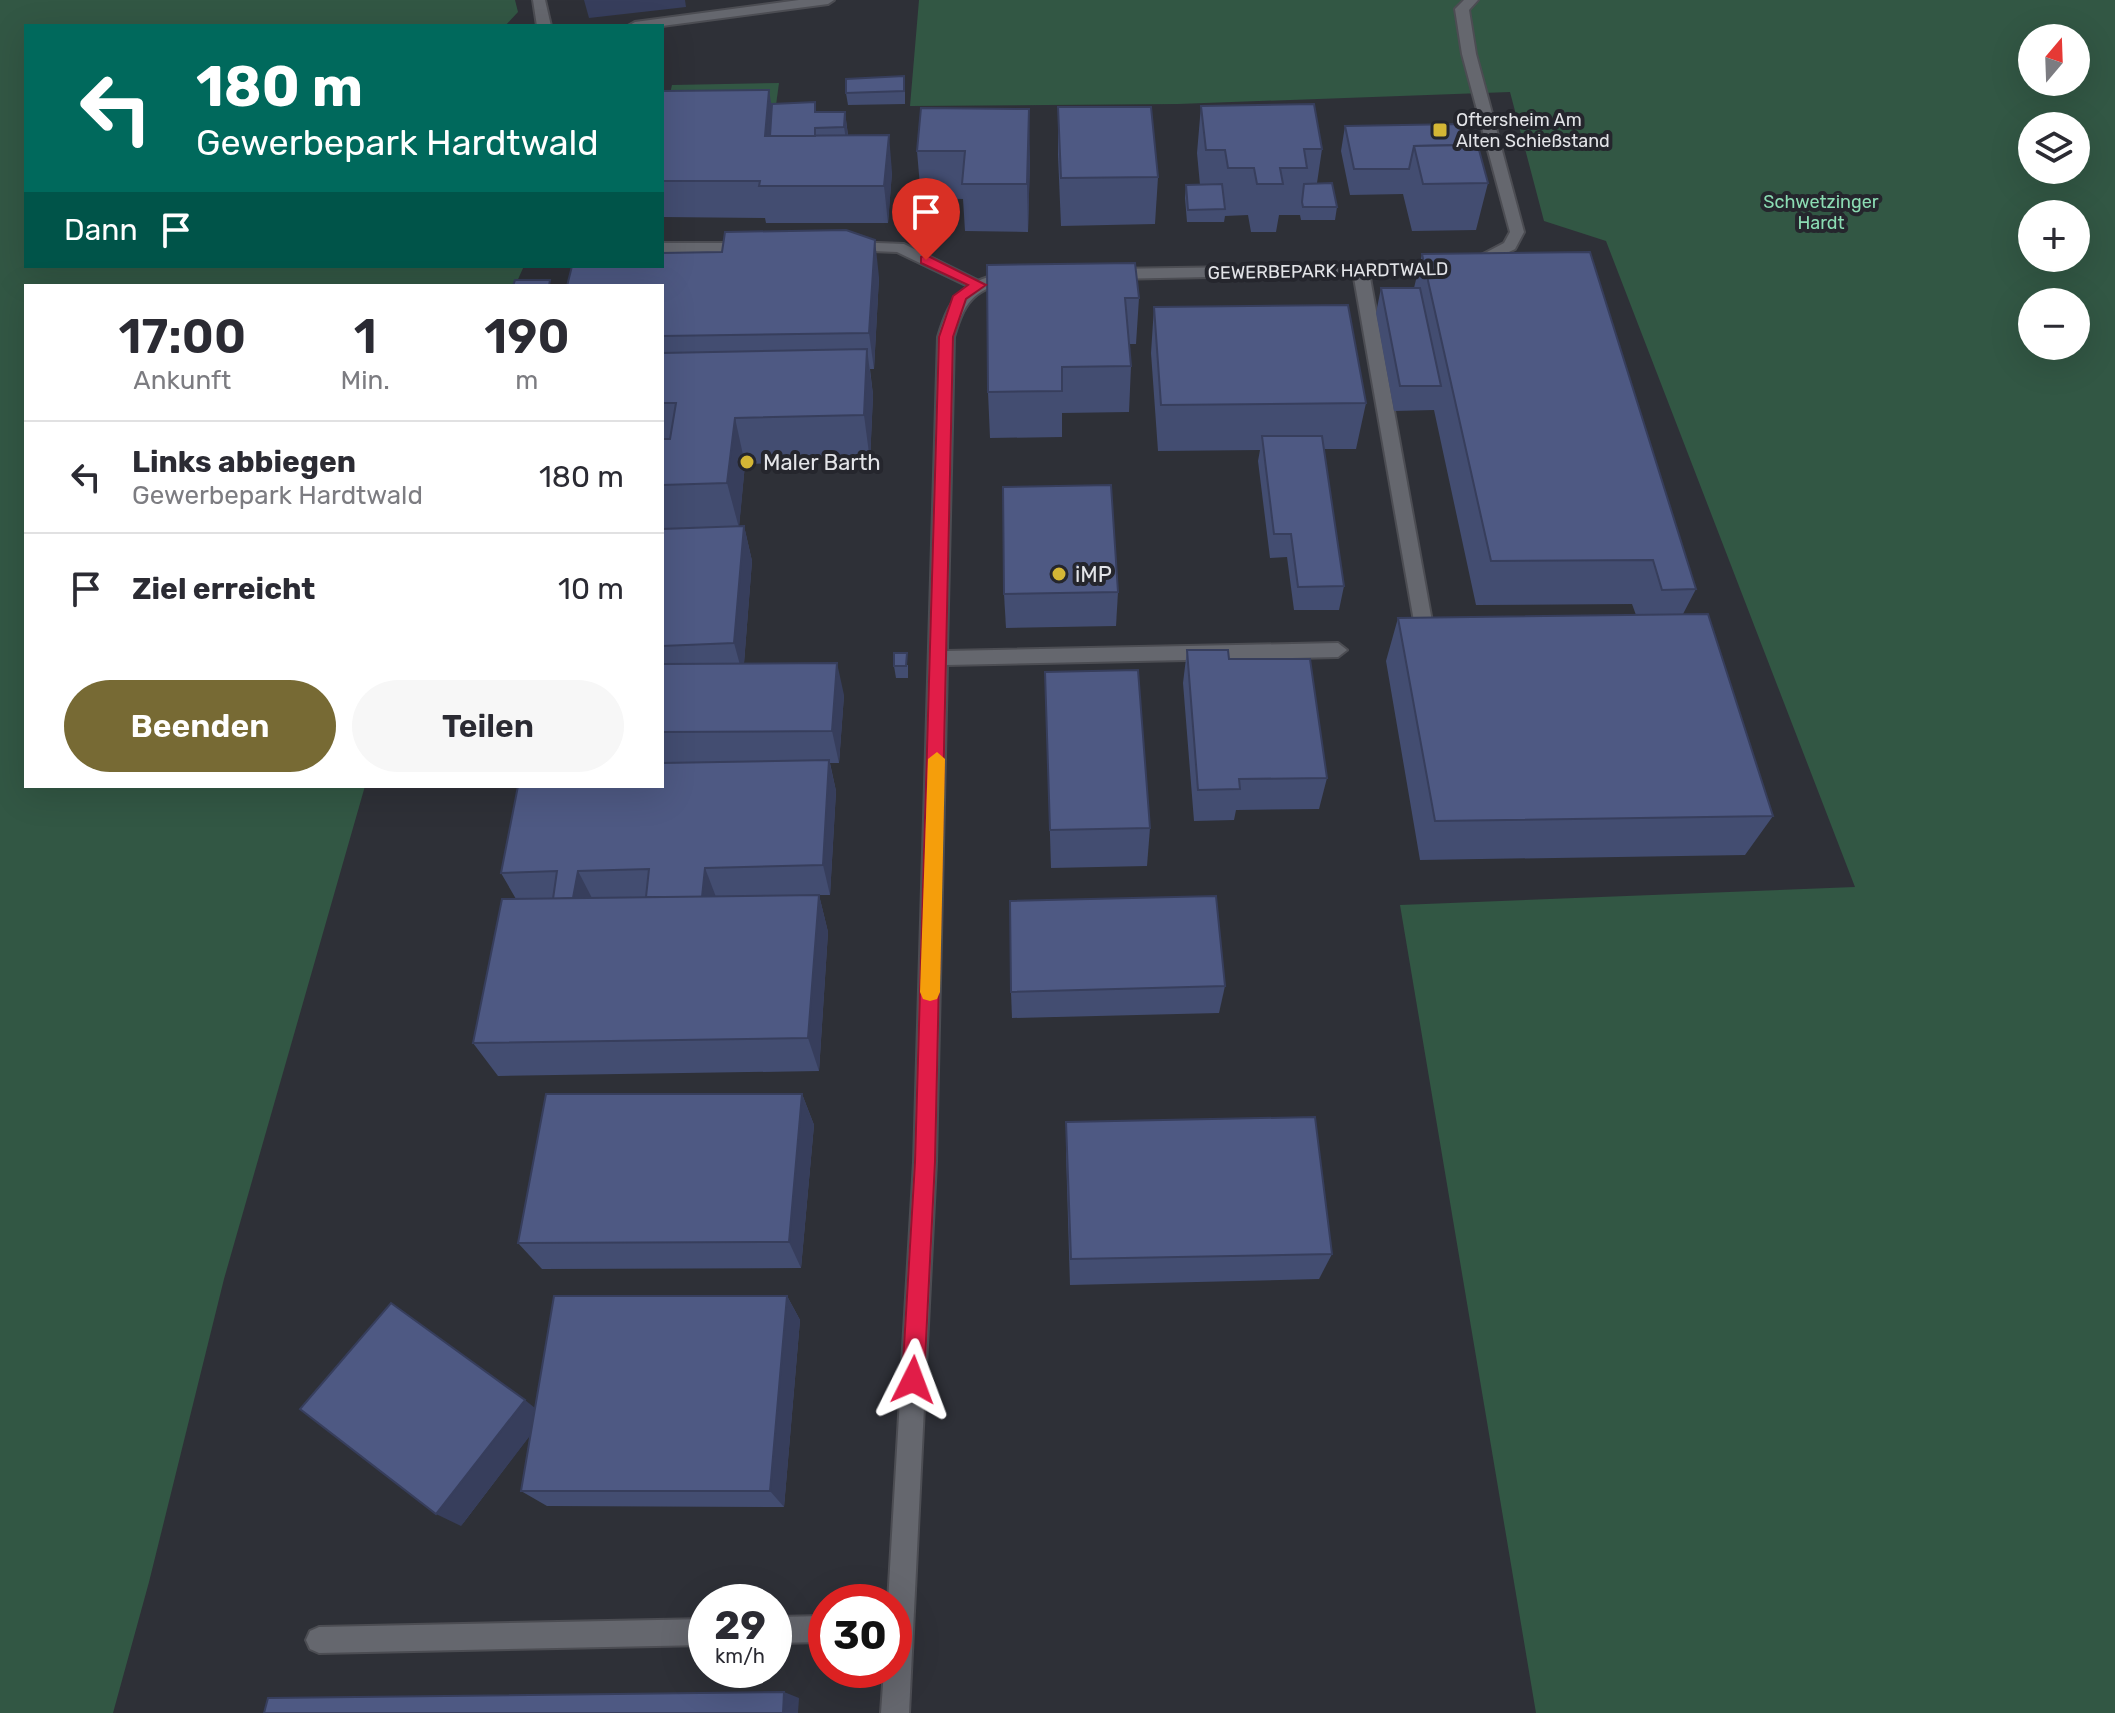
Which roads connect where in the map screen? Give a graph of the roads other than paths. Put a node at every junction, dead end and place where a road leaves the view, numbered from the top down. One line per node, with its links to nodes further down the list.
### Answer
1 (539, 0): 4 (street)
2 (828, 0): 5 (street)
3 (1472, 0): 9 (street, GEWERBEPARK HARDTWALD)
4 (544, 24)
5 (650, 24)
6 (664, 248): 7 (street)
7 (757, 248)
8 (836, 248): 12 (street)
9 (1361, 272): 10 (street, GEWERBEPARK HARDTWALD); 13 (street)
10 (1099, 274)
11 (1030, 275): 12 (street)
12 (979, 285): 15 (street)
13 (1424, 627)
14 (1338, 650): 15 (street)
15 (940, 658): 16 (street)
16 (900, 1584)
17 (688, 1632): 18 (street)
18 (319, 1640)
19 (896, 1688): 20 (street)
20 (895, 1713)

